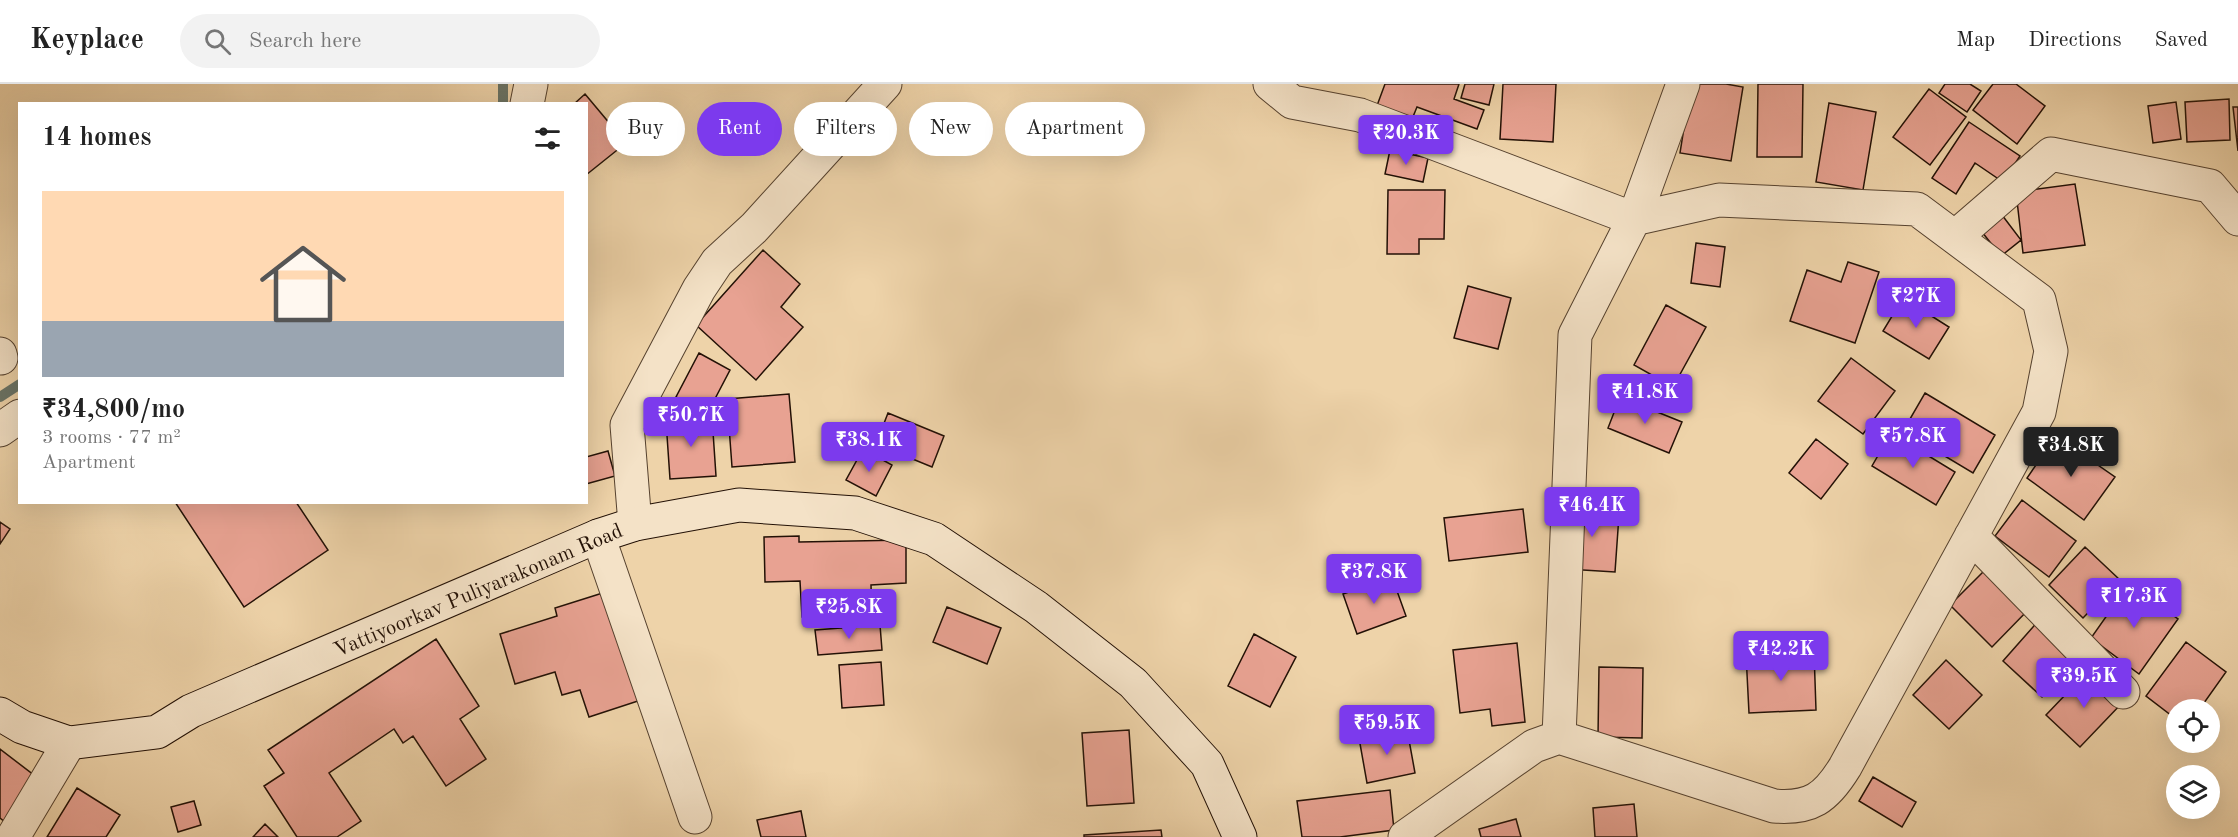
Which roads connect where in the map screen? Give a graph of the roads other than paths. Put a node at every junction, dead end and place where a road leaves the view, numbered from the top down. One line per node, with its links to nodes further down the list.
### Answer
1 (531, 84): 5 (street)
2 (885, 84): 11 (street)
3 (1270, 84): 6 (street)
4 (1683, 84): 6 (street)
5 (527, 102)
6 (1634, 219): 8 (street); 16 (street)
7 (2238, 219): 8 (street)
8 (1955, 237): 13 (street)
9 (18, 417): 10 (street)
10 (0, 430)
11 (635, 524): 12 (street, Vattiyoorkav Puliyarakonam Road); 20 (street, Vattiyoorkav Puliyarakonam Road)
12 (598, 536): 17 (street, Vattiyoorkav Puliyarakonam Road); 18 (street)
13 (1971, 536): 14 (street); 16 (street)
14 (2123, 692)
15 (0, 714): 17 (street, Vattiyoorkav Puliyarakonam Road)
16 (1559, 737): 21 (street)
17 (69, 743): 19 (street)
18 (695, 817)
19 (12, 837)
20 (1240, 837)
21 (1406, 837)

